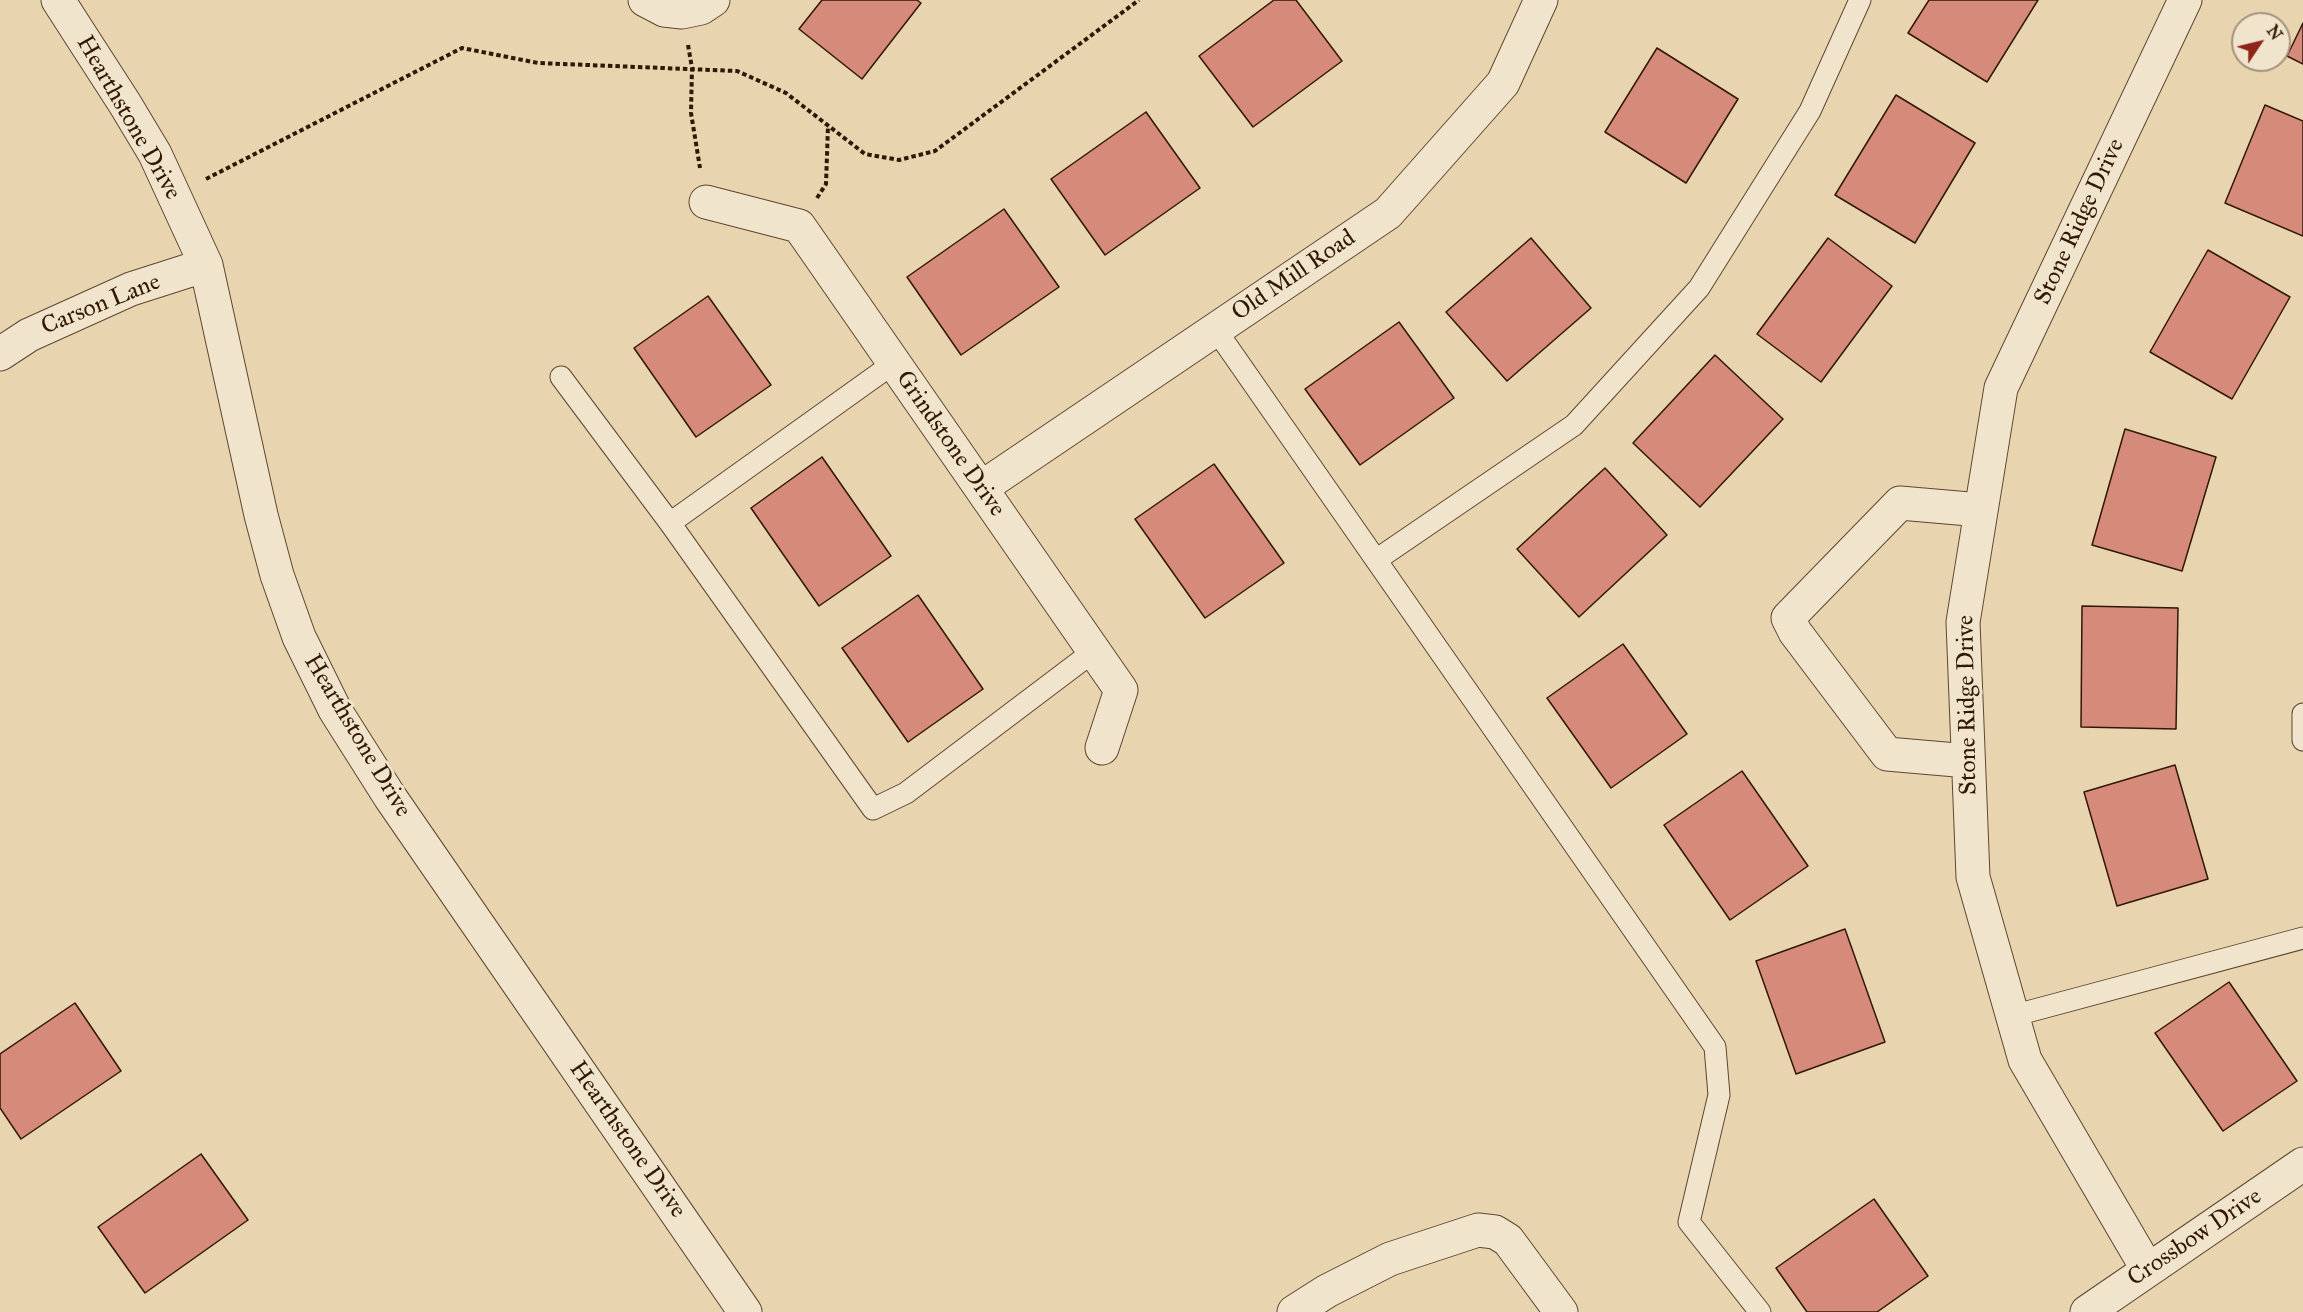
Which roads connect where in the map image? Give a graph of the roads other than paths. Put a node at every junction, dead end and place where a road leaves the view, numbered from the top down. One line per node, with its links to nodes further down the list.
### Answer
1 (645, 0): 2 (street)
2 (713, 0)
3 (1541, 0): 9 (street, Old Mill Road)
4 (1860, 0): 16 (lane)
5 (2185, 0): 14 (street, Stone Ridge Drive)
6 (60, 1): 8 (street, Hearthstone Drive)
7 (706, 202): 11 (street, Grindstone Drive)
8 (206, 265): 10 (street, Carson Lane); 26 (street, Hearthstone Drive)
9 (1216, 330): 13 (street, Old Mill Road); 16 (lane)
10 (0, 354)
11 (894, 363): 13 (street, Grindstone Drive); 15 (lane)
12 (561, 377): 15 (lane)
13 (981, 488): 17 (street, Grindstone Drive)
14 (1981, 510): 21 (street, Stone Ridge Drive); 21 (street)
15 (670, 523): 17 (lane)
16 (1376, 560): 29 (lane)
17 (1094, 651): 20 (street, Grindstone Drive)
18 (2303, 714): 19 (lane)
19 (2303, 740)
20 (1102, 747)
21 (1968, 761): 23 (street, Stone Ridge Drive)
22 (2303, 938): 23 (lane)
23 (2012, 1016): 25 (street, Stone Ridge Drive)
24 (2303, 1164): 25 (street, Crossbow Drive)
25 (2148, 1270): 30 (street, Crossbow Drive)
26 (745, 1312)
27 (1294, 1312): 28 (street)
28 (1561, 1312)
29 (1760, 1312)
30 (2087, 1312)

